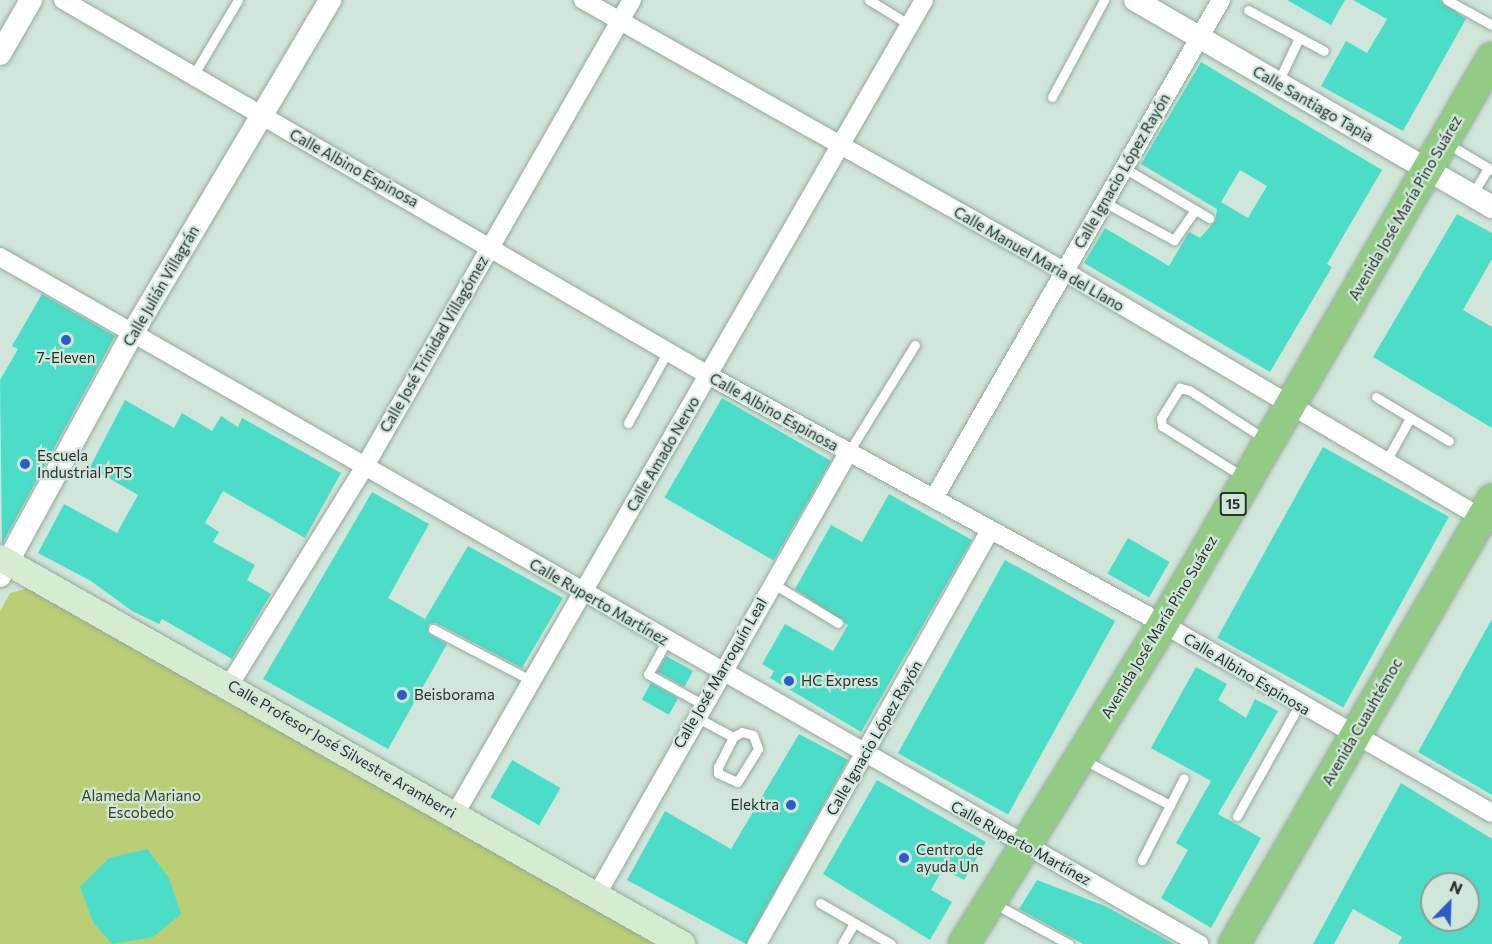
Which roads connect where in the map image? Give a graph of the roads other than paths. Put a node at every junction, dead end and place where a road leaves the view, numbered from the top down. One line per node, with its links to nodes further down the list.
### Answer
1 (31, 0): 20 (street)
2 (63, 0): 22 (street, Calle Albino Espinosa)
3 (238, 0): 22 (lane)
4 (330, 0): 25 (street, Calle Julián Villagrán)
5 (583, 0): 14 (street, Calle Manuel Maria del Llano)
6 (632, 0): 14 (street, Calle José Trinidad Villagómez)
7 (869, 0): 15 (lane)
8 (924, 0): 15 (street, Calle Amado Nervo)
9 (1104, 0): 24 (lane)
10 (1135, 0): 17 (street, Calle Santiago Tapia)
11 (1221, 0): 17 (street, Calle Ignacio López Rayón)
12 (1447, 0): 16 (lane)
13 (1248, 10): 18 (lane)
14 (620, 21): 27 (street, Calle Manuel Maria del Llano); 36 (street, Calle José Trinidad Villagómez)
15 (910, 25): 27 (street, Calle Amado Nervo)
16 (1492, 25)
17 (1200, 37): 23 (street, Calle Santiago Tapia); 28 (street, Calle Ignacio López Rayón)
18 (1299, 38): 19 (lane); 23 (lane)
19 (1324, 51)
20 (0, 54)
21 (1492, 58): 26 (highway, Avenida José María Pino Suárez / 15)
22 (194, 74): 25 (street, Calle Albino Espinosa)
23 (1277, 83): 30 (street, Calle Santiago Tapia)
24 (1052, 97)
25 (262, 116): 36 (street, Calle Albino Espinosa); 39 (street, Calle Julián Villagrán)
26 (1444, 142): 29 (lane); 30 (highway, Avenida José María Pino Suárez / 15)
27 (842, 150): 38 (street, Calle Manuel Maria del Llano); 42 (street, Calle Amado Nervo)
28 (1124, 168): 32 (street, Calle Ignacio López Rayón); 34 (lane)
29 (1490, 169): 31 (lane)
30 (1427, 170): 31 (street, Calle Santiago Tapia); 44 (highway, Avenida José María Pino Suárez / 15)
31 (1472, 195): 33 (street, Calle Santiago Tapia)
32 (1104, 202): 34 (lane); 38 (street, Calle Ignacio López Rayón)
33 (1492, 207)
34 (1195, 210): 35 (lane)
35 (1209, 218)
36 (490, 245): 41 (street, Calle Albino Espinosa); 51 (street, Calle José Trinidad Villagómez)
37 (0, 257): 39 (street, Calle Ruperto Martínez)
38 (1064, 271): 44 (street, Calle Manuel Maria del Llano); 53 (street, Calle Ignacio López Rayón)
39 (132, 334): 51 (street, Calle Ruperto Martínez); 56 (street, Calle Julián Villagrán)
40 (915, 345): 49 (lane)
41 (668, 351): 42 (street, Calle Albino Espinosa); 46 (lane)
42 (708, 375): 49 (street, Calle Albino Espinosa); 58 (street, Calle Amado Nervo)
43 (1376, 397): 45 (lane)
44 (1290, 407): 47 (highway, Avenida José María Pino Suárez / 15); 50 (street, Calle Manuel Maria del Llano)
45 (1410, 418): 48 (lane); 50 (lane)
46 (628, 423)
47 (1270, 441): 52 (highway, Avenida José María Pino Suárez / 15); 52 (lane)
48 (1449, 441)
49 (848, 453): 53 (street, Calle Albino Espinosa); 57 (street, Calle José Marroquín Leal)
50 (1385, 463): 54 (street, Calle Manuel Maria del Llano)
51 (365, 465): 58 (street, Calle Ruperto Martínez); 65 (street, Calle José Trinidad Villagómez)
52 (1247, 480): 60 (highway, Avenida José María Pino Suárez / 15)
53 (934, 498): 55 (street, Calle Albino Espinosa)
54 (1488, 514): 68 (highway, Avenida Cuauhtémoc)
55 (990, 530): 60 (street, Calle Albino Espinosa); 70 (street, Calle Ignacio López Rayón)
56 (2, 566): 65 (main road, Calle Profesor José Silvestre Aramberri)
57 (772, 583): 59 (lane); 63 (street, Calle José Marroquín Leal)
58 (582, 593): 62 (street, Calle Ruperto Martínez); 64 (street, Calle Amado Nervo)
59 (838, 623)
60 (1163, 624): 66 (street, Calle Albino Espinosa); 71 (highway, Avenida José María Pino Suárez / 15)
61 (433, 629): 64 (lane)
62 (667, 640): 63 (street, Calle Ruperto Martínez); 67 (lane)
63 (720, 671): 67 (street, Calle José Marroquín Leal); 70 (street, Calle Ruperto Martínez)
64 (532, 681): 75 (street, Calle Amado Nervo)
65 (230, 684): 75 (main road, Calle Profesor José Silvestre Aramberri)
66 (1299, 705): 68 (street, Calle Albino Espinosa); 76 (lane)
67 (698, 710): 69 (lane); 79 (street, Calle José Marroquín Leal)
68 (1354, 736): 74 (street, Calle Albino Espinosa); 90 (highway, Avenida Cuauhtémoc)
69 (733, 737): 69 (lane)
70 (865, 754): 77 (street, Calle Ruperto Martínez); 84 (street, Calle Ignacio López Rayón)
71 (1079, 758): 73 (lane); 77 (highway, Avenida José María Pino Suárez / 15)
72 (1184, 778): 73 (lane)
73 (1170, 805): 78 (lane)
74 (1492, 813)
75 (455, 814): 79 (main road, Calle Profesor José Silvestre Aramberri)
76 (1237, 816)
77 (1023, 845): 80 (highway, Avenida José María Pino Suárez / 15); 89 (street, Calle Ruperto Martínez)
78 (1142, 860)
79 (596, 896): 83 (main road, Calle Profesor José Silvestre Aramberri)
80 (990, 901): 87 (highway, Avenida José María Pino Suárez / 15); 88 (lane)
81 (820, 903): 82 (lane)
82 (854, 923): 85 (lane); 86 (lane)
83 (682, 944)
84 (757, 944)
85 (842, 944)
86 (891, 944)
87 (964, 944)
88 (1068, 944)
89 (1199, 944)
90 (1234, 944)

